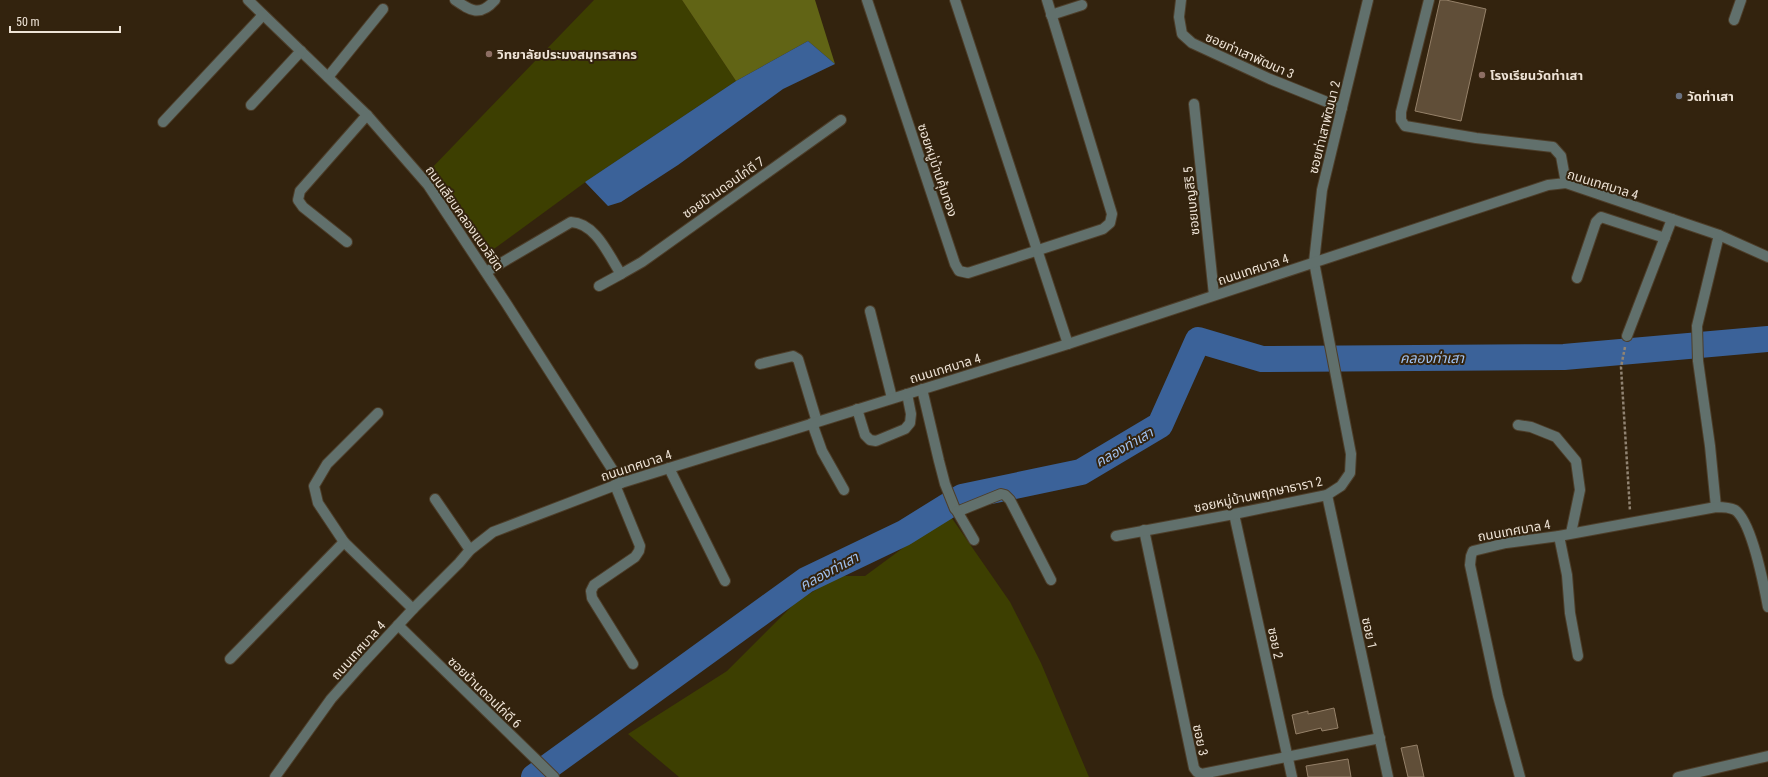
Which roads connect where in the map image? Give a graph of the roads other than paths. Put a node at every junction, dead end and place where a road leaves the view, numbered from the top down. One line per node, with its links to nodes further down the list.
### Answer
1 (248, 0): 13 (street, ถนนเลียบคลองแนวลิขิต)
2 (455, 0): 3 (street)
3 (495, 0)
4 (867, 0): 29 (street, ซอยหมู่บ้านคุ้มทอง)
5 (955, 0): 29 (street)
6 (1047, 0): 14 (street, ซอยหมู่บ้านคุ้มทอง)
7 (1181, 0): 20 (street, ซอยท่าเสาพัฒนา 3)
8 (1368, 0): 20 (street, ซอยท่าเสาพัฒนา 2)
9 (1429, 0): 24 (street)
10 (1741, 0): 15 (street)
11 (1082, 5): 14 (street)
12 (383, 9): 17 (street)
13 (263, 15): 16 (street, ถนนเลียบคลองแนวลิขิต); 23 (street)
14 (1051, 15): 29 (street, ซอยหมู่บ้านคุ้มทอง)
15 (1734, 20)
16 (301, 51): 17 (street, ถนนเลียบคลองแนวลิขิต); 19 (street)
17 (328, 77): 21 (street, ถนนเลียบคลองแนวลิขิต)
18 (1194, 104): 36 (street, ซอยเบญสิริ 5)
19 (250, 106)
20 (1342, 108): 31 (street, ซอยท่าเสาพัฒนา 2)
21 (367, 115): 28 (street); 32 (street, ถนนเลียบคลองแนวลิขิต)
22 (841, 120): 33 (street, ซอยบ้านดอนไก่ดี 7)
23 (163, 122)
24 (1566, 183): 25 (street, ถนนเทศบาล 4); 31 (street, ถนนเทศบาล 4)
25 (1672, 219): 26 (street, ถนนเทศบาล 4); 27 (street)
26 (1719, 236): 30 (street, ถนนเทศบาล 4); 53 (street)
27 (1665, 238): 34 (street); 38 (street)
28 (347, 242)
29 (1036, 251): 39 (street)
30 (1768, 257)
31 (1314, 262): 36 (street, ถนนเทศบาล 4); 51 (street, ซอยหมู่บ้านพฤกษาธารา 2)
32 (486, 272): 33 (street); 49 (street, ถนนเลียบคลองแนวลิขิต)
33 (621, 274): 35 (street, ซอยบ้านดอนไก่ดี 7)
34 (1578, 278)
35 (599, 286)
36 (1214, 296): 39 (street, ถนนเทศบาล 4)
37 (870, 311): 43 (street)
38 (1627, 336)
39 (1068, 344): 41 (street, ถนนเทศบาล 4)
40 (760, 364): 46 (street)
41 (922, 389): 42 (street, ถนนเทศบาล 4); 54 (street)
42 (908, 394): 43 (street, ถนนเทศบาล 4); 44 (street)
43 (892, 398): 44 (street, ถนนเทศบาล 4)
44 (857, 409): 46 (street, ถนนเทศบาล 4)
45 (378, 413): 61 (street)
46 (815, 422): 48 (street, ถนนเทศบาล 4); 50 (street)
47 (1518, 425): 57 (street)
48 (669, 468): 49 (street, ถนนเทศบาล 4); 64 (street)
49 (618, 484): 62 (street, ถนนเทศบาล 4); 70 (street, ถนนเลียบคลองแนวลิขิต)
50 (844, 490)
51 (1327, 495): 55 (street, ซอยหมู่บ้านพฤกษาธารา 2); 71 (street, ซอย 1)
52 (435, 499): 62 (street)
53 (1716, 507): 57 (street, ถนนเทศบาล 4); 65 (street, ถนนเทศบาล 4)
54 (956, 509): 60 (street); 63 (street)
55 (1234, 514): 56 (street, ซอยหมู่บ้านพฤกษาธารา 2); 73 (street, ซอย 2)
56 (1144, 530): 58 (street, ซอยหมู่บ้านพฤกษาธารา 2); 73 (street, ซอย 3)
57 (1571, 533): 59 (street, ถนนเทศบาล 4)
58 (1116, 536)
59 (1559, 536): 68 (street); 78 (street, ถนนเทศบาล 4)
60 (974, 540)
61 (344, 542): 66 (street); 69 (street)
62 (470, 550): 66 (street, ถนนเทศบาล 4)
63 (1051, 580)
64 (725, 581)
65 (1768, 607)
66 (412, 609): 67 (street, ถนนเทศบาล 4)
67 (398, 625): 74 (street, ซอยบ้านดอนไก่ดี 6); 75 (street, ถนนเทศบาล 4)
68 (1578, 656)
69 (230, 659)
70 (633, 664)
71 (1380, 738): 73 (street, ซอย 3); 77 (street, ซอย 1)
72 (1768, 756): 79 (street)
73 (1288, 757): 76 (street, ซอย 2)
74 (552, 776)
75 (274, 777)
76 (1292, 777)
77 (1388, 777)
78 (1520, 777)
79 (1680, 777)

